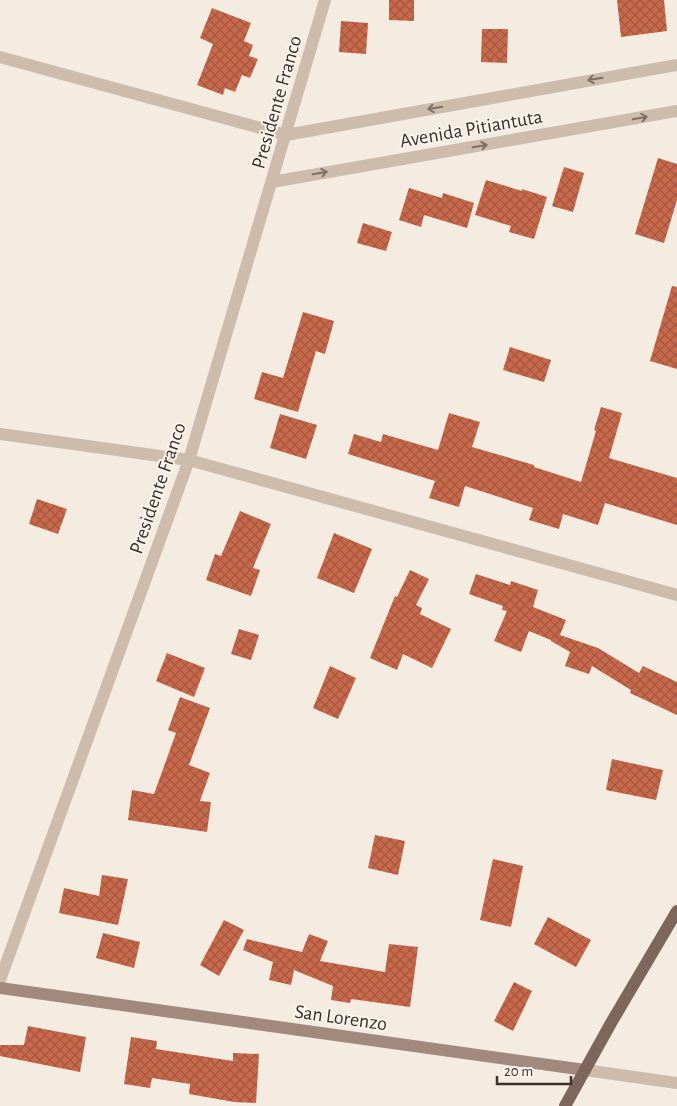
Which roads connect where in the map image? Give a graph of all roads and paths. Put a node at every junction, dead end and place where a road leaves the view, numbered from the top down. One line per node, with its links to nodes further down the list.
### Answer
1 (325, 0): 5 (street, Presidente Franco)
2 (0, 57): 5 (street)
3 (677, 65): 5 (street, Avenida Pitiantuta, one-way to 5)
4 (677, 111): 6 (street, Avenida Pitiantuta, one-way to 4)
5 (286, 135): 6 (street, Presidente Franco)
6 (272, 182): 8 (street, Presidente Franco)
7 (0, 434): 8 (street)
8 (189, 460): 9 (street); 11 (street, Presidente Franco)
9 (677, 595)
10 (677, 911): 13 (main road)
11 (0, 980)
12 (0, 988): 13 (street, San Lorenzo)
13 (585, 1070): 14 (street, San Lorenzo); 15 (main road)
14 (677, 1083)
15 (565, 1106)

